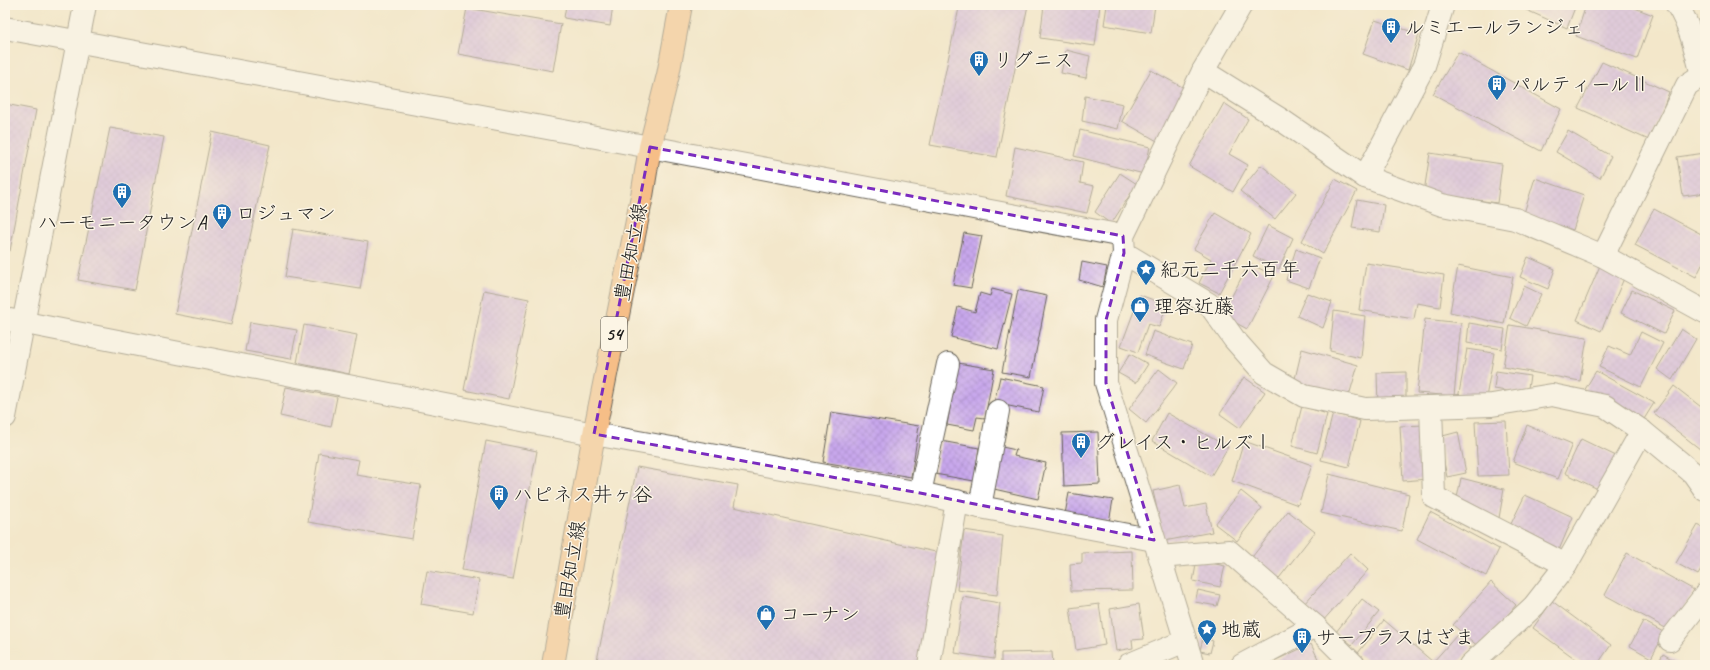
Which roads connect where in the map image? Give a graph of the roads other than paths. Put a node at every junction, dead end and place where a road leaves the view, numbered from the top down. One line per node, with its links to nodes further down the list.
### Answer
1 (85, 5): 7 (street)
2 (681, 5): 10 (main road, 豊田知立線 / 54)
3 (1241, 5): 8 (street)
4 (1443, 5): 11 (street)
5 (1677, 5): 9 (street)
6 (5, 28): 7 (street)
7 (78, 42): 10 (street); 15 (street)
8 (1203, 71): 11 (street); 12 (street)
9 (1704, 76): 13 (street)
10 (650, 147): 12 (street); 21 (main road, 豊田知立線 / 54)
11 (1365, 177): 13 (street)
12 (1124, 245): 17 (street); 26 (street)
13 (1603, 256): 14 (street)
14 (1705, 312)
15 (14, 321): 19 (street); 21 (street)
16 (948, 364): 23 (street)
17 (1431, 407): 20 (street); 27 (street)
18 (998, 411): 25 (street)
19 (5, 417)
20 (1642, 431): 22 (street); 27 (street)
21 (594, 434): 23 (street); 33 (main road, 豊田知立線 / 54)
22 (1705, 490)
23 (920, 493): 24 (street)
24 (957, 501): 25 (street); 34 (street)
25 (980, 507): 26 (street)
26 (1157, 548): 29 (street); 31 (street)
27 (1566, 565): 32 (street)
28 (1705, 595): 30 (street)
29 (1315, 626): 37 (street); 38 (street)
30 (1670, 640)
31 (1185, 641): 35 (street); 36 (street)
32 (1475, 663)
33 (553, 665)
34 (929, 665)
35 (1128, 665)
36 (1193, 665)
37 (1242, 665)
38 (1354, 665)

